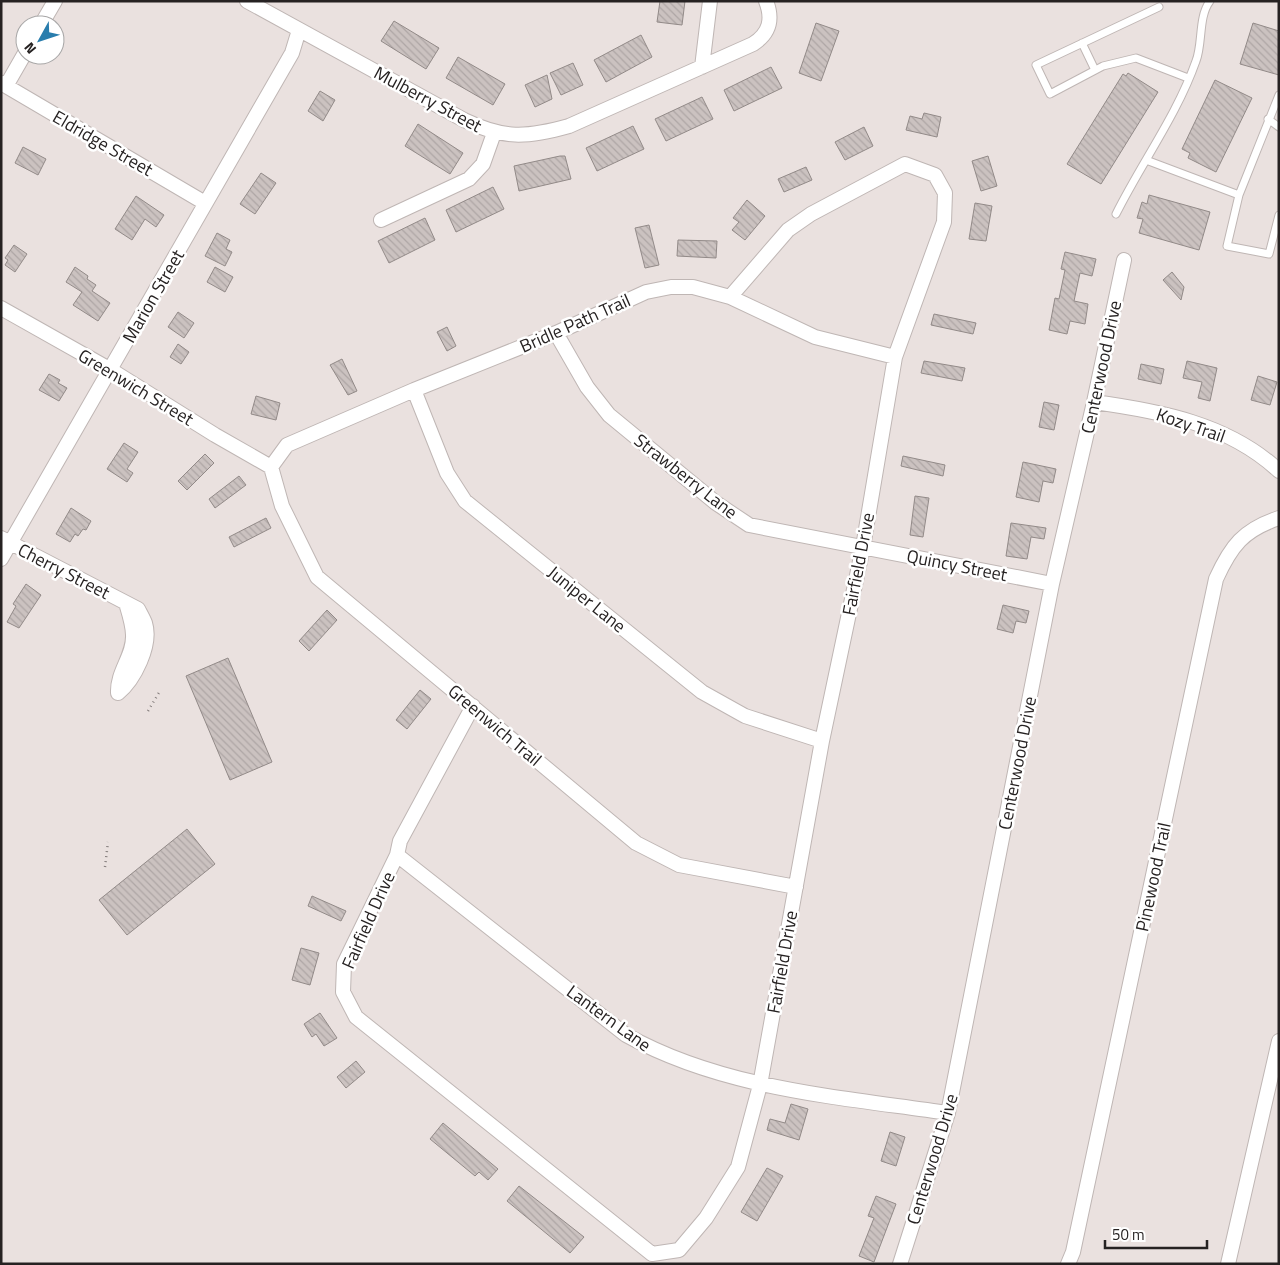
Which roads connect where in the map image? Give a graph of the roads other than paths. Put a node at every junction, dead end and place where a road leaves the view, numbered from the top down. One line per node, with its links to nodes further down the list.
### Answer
1 (56, 1): 7 (street)
2 (247, 1): 8 (street, Mulberry Street)
3 (710, 1): 11 (street)
4 (766, 1): 11 (street, Mulberry Street)
5 (1210, 1): 13 (lane)
6 (1159, 7): 9 (lane)
7 (48, 15)
8 (299, 30): 18 (street, Mulberry Street); 21 (street, Marion Street)
9 (1082, 43): 12 (lane); 12 (lane)
10 (16, 65): 14 (street)
11 (702, 67): 18 (street, Mulberry Street)
12 (1095, 70): 13 (lane)
13 (1188, 78): 19 (lane)
14 (3, 84): 21 (street, Eldridge Street)
15 (1279, 95): 16 (lane)
16 (1268, 119): 17 (lane); 20 (lane)
17 (1279, 127)
18 (494, 133): 24 (street)
19 (1146, 160): 20 (lane); 22 (lane)
20 (1240, 195): 23 (lane)
21 (206, 203): 30 (street, Marion Street)
22 (1116, 214)
23 (1279, 216)
24 (381, 220)
25 (1124, 260): 32 (street, Centerwood Drive)
26 (730, 297): 28 (street, Bridle Path Trail); 29 (street, Bridle Path Trail); 29 (street, Fairfield Drive)
27 (1, 308): 30 (street, Greenwich Street)
28 (556, 333): 31 (street, Bridle Path Trail); 37 (street, Strawberry Lane)
29 (895, 357): 37 (street, Fairfield Drive)
30 (111, 370): 33 (street, Greenwich Street); 36 (street, Marion Street)
31 (414, 390): 33 (street, Bridle Path Trail); 42 (street, Juniper Lane)
32 (1094, 402): 34 (street, Kozy Trail); 39 (street, Centerwood Drive)
33 (271, 467): 41 (street, Greenwich Trail)
34 (1279, 471)
35 (1279, 518): 49 (street, Pinewood Trail)
36 (5, 541): 38 (street, Marion Street); 40 (street, Cherry Street)
37 (863, 547): 39 (street, Quincy Street); 42 (street, Fairfield Drive)
38 (1, 559)
39 (1052, 584): 47 (street, Centerwood Drive)
40 (126, 604): 40 (street, Cherry Street)
41 (473, 706): 43 (street, Fairfield Drive); 44 (street, Greenwich Trail)
42 (822, 741): 44 (street, Fairfield Drive)
43 (397, 855): 46 (street, Lantern Lane); 46 (street, Fairfield Drive)
44 (796, 887): 46 (street, Fairfield Drive)
45 (1279, 1041): 50 (street)
46 (760, 1084): 47 (street, Lantern Lane)
47 (948, 1113): 48 (street, Centerwood Drive)
48 (900, 1264)
49 (1068, 1264)
50 (1228, 1264)

